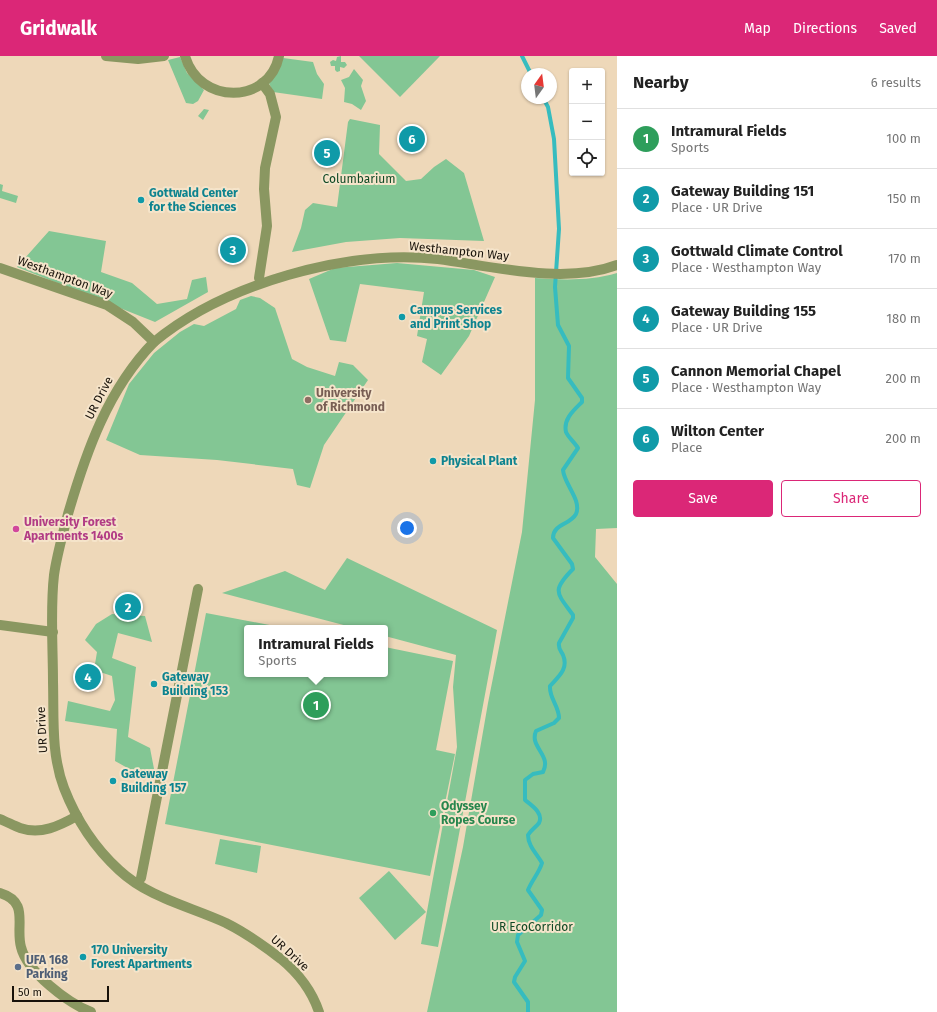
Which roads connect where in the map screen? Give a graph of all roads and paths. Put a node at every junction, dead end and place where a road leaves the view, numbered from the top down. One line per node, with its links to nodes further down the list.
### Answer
1 (106, 56): 2 (street)
2 (164, 56)
3 (185, 56): 5 (street)
4 (279, 56): 5 (street)
5 (262, 83): 8 (street)
6 (617, 265): 9 (street, Westhampton Way)
7 (0, 268): 9 (street, Westhampton Way)
8 (259, 278)
9 (154, 342): 12 (street, UR Drive)
10 (198, 589): 15 (street)
11 (0, 625): 12 (street)
12 (53, 632): 13 (street, UR Drive)
13 (77, 816): 14 (street); 18 (street, UR Drive)
14 (0, 819)
15 (141, 878)
16 (0, 893): 17 (street)
17 (91, 1012)
18 (319, 1012)

